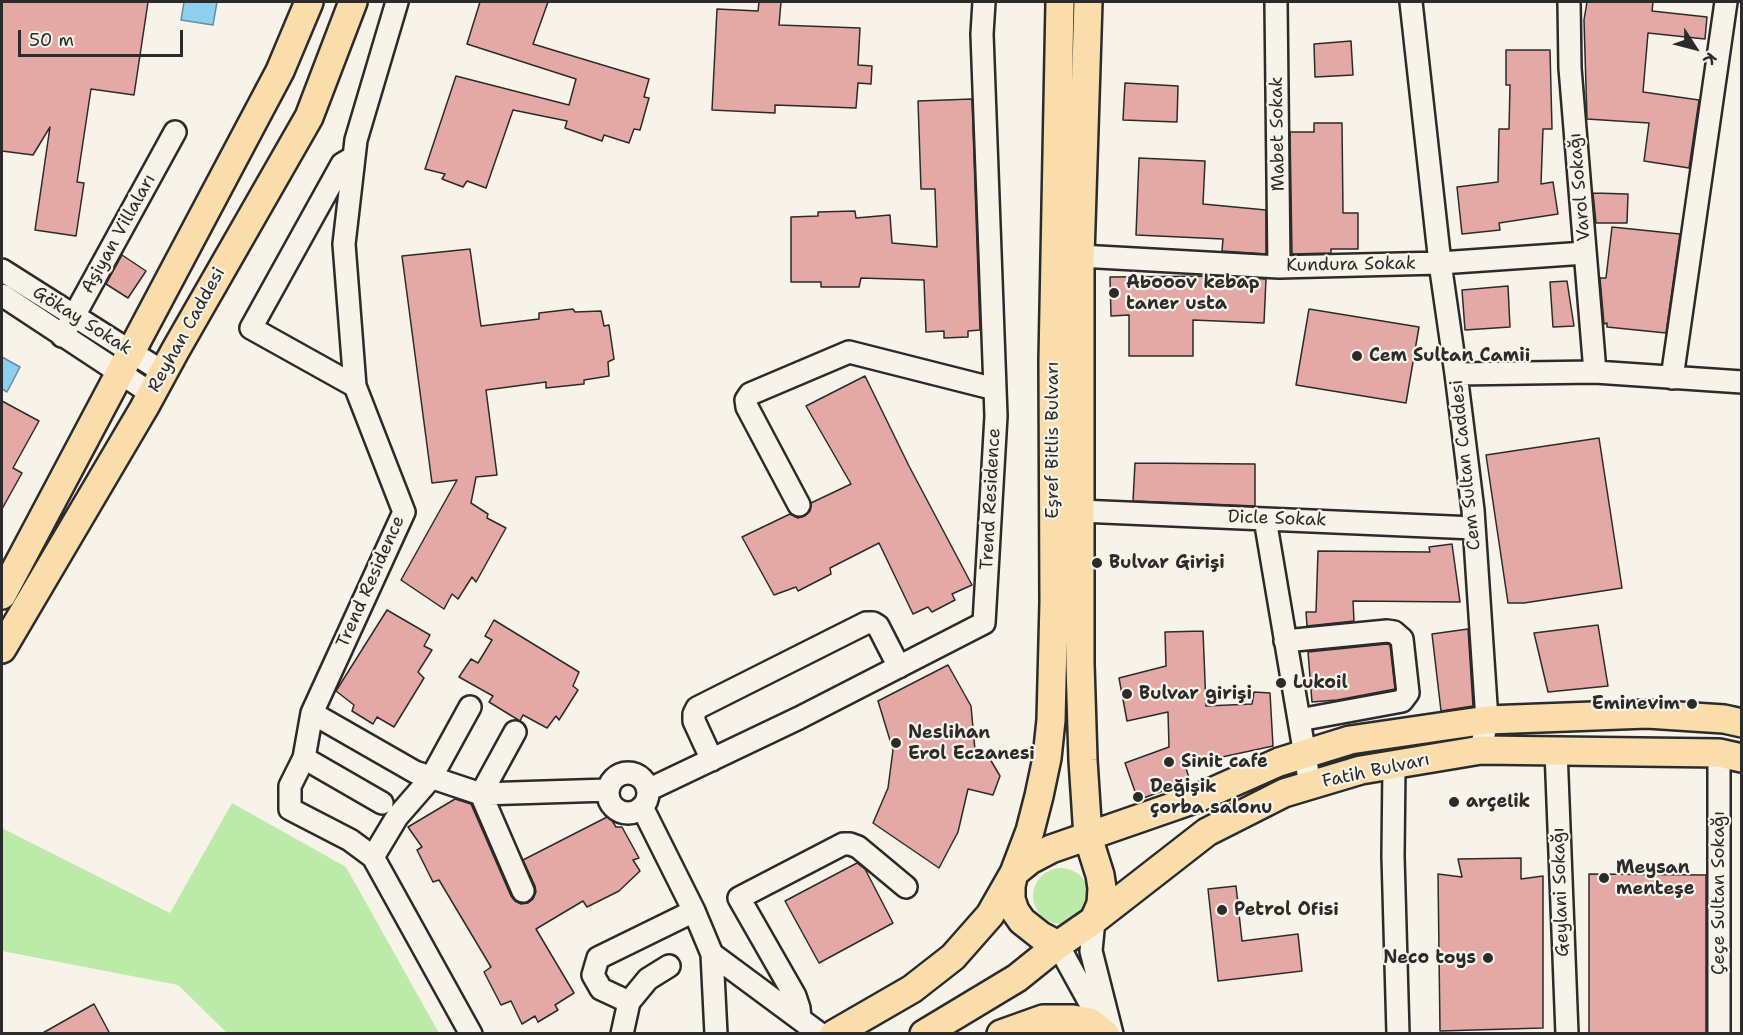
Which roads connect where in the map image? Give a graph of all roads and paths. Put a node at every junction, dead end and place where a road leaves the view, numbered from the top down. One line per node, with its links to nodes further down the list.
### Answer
1 (309, 2): 21 (main road)
2 (353, 2): 26 (main road, Reyhan Caddesi)
3 (397, 2): 12 (street, Trend Residence)
4 (984, 2): 28 (street, Trend Residence)
5 (1060, 2): 58 (main road, Eşref Bitlis Bulvarı)
6 (1089, 2): 14 (main road, Eşref Bitlis Bulvarı)
7 (1276, 2): 16 (street, Mabet Sokak)
8 (1411, 2): 15 (street, Cem Sultan Caddesi)
9 (1569, 2): 13 (street, Varol Sokağı)
10 (1726, 2): 24 (street)
11 (175, 132): 19 (street, Aşiyan Villaları)
12 (354, 157): 27 (street, Trend Residence); 27 (street)
13 (1585, 253): 15 (street, Kundura Sokak); 22 (street, Varol Sokağı)
14 (1080, 256): 16 (street, Kundura Sokak); 30 (main road, Eşref Bitlis Bulvarı)
15 (1440, 263): 16 (street, Kundura Sokak); 23 (street, Cem Sultan Caddesi)
16 (1279, 267)
17 (2, 270): 19 (street, Gökay Sokak)
18 (2, 296): 20 (street, Gökay Sokak)
19 (74, 316): 20 (street, Aşiyan Villaları); 21 (street, Gökay Sokak)
20 (62, 336): 21 (street, Gökay Sokak)
21 (124, 362): 26 (street, Gökay Sokak); 33 (main road)
22 (1595, 372): 23 (street); 24 (street)
23 (1456, 374): 32 (street, Cem Sultan Caddesi)
24 (1672, 378): 25 (street)
25 (1742, 382)
26 (158, 383): 34 (main road, Reyhan Caddesi)
27 (355, 386): 38 (street, Trend Residence)
28 (995, 389): 29 (street); 36 (street, Trend Residence)
29 (799, 505)
30 (1080, 510): 31 (street, Dicle Sokak); 56 (main road, Eşref Bitlis Bulvarı)
31 (1265, 519): 32 (street, Dicle Sokak); 35 (street)
32 (1474, 528): 40 (street, Cem Sultan Caddesi)
33 (2, 595)
34 (3, 641)
35 (1286, 641): 39 (street); 39 (street)
36 (899, 667): 48 (street, Trend Residence); 48 (street)
37 (470, 707): 50 (street)
38 (312, 713): 47 (street, Trend Residence); 50 (street)
39 (1299, 720): 45 (street)
40 (1487, 720): 41 (main road, Fatih Bulvarı); 43 (street, Cem Sultan Caddesi); 45 (main road, Fatih Bulvarı)
41 (1742, 723)
42 (515, 732): 53 (street)
43 (1481, 750): 44 (main road, Fatih Bulvarı); 49 (main road, Fatih Bulvarı)
44 (1556, 750): 46 (main road, Fatih Bulvarı); 78 (street, Geylani Sokağı)
45 (1304, 754): 51 (street); 56 (main road, Fatih Bulvarı)
46 (1730, 756): 79 (street, Çeçe Sultan Sokağı)
47 (304, 758): 55 (street); 57 (street, Trend Residence)
48 (712, 760): 54 (street, Trend Residence)
49 (1394, 765): 51 (main road, Fatih Bulvarı); 77 (street)
50 (431, 777): 53 (street); 57 (street)
51 (1311, 785): 62 (main road, Fatih Bulvarı)
52 (608, 790): 53 (street); 54 (street); 54 (street)
53 (481, 794): 60 (street)
54 (645, 799): 61 (street)
55 (382, 803)
56 (1088, 837): 58 (main road); 62 (main road)
57 (373, 856): 68 (street)
58 (1014, 873): 63 (main road); 72 (main road)
59 (906, 886): 67 (street)
60 (523, 891)
61 (694, 911): 64 (street); 66 (street)
62 (1094, 920): 63 (main road, Fatih Bulvarı); 76 (street)
63 (1058, 945): 73 (main road, Fatih Bulvarı); 75 (street)
64 (712, 954): 67 (street); 70 (street)
65 (669, 966): 66 (street)
66 (629, 1002): 69 (street)
67 (800, 1019): 71 (street)
68 (471, 1034)
69 (622, 1034)
70 (716, 1034)
71 (820, 1034)
72 (834, 1034)
73 (924, 1034)
74 (1001, 1034): 75 (main road)
75 (1106, 1034)
76 (1112, 1034)
77 (1398, 1034)
78 (1567, 1034)
79 (1719, 1034)

